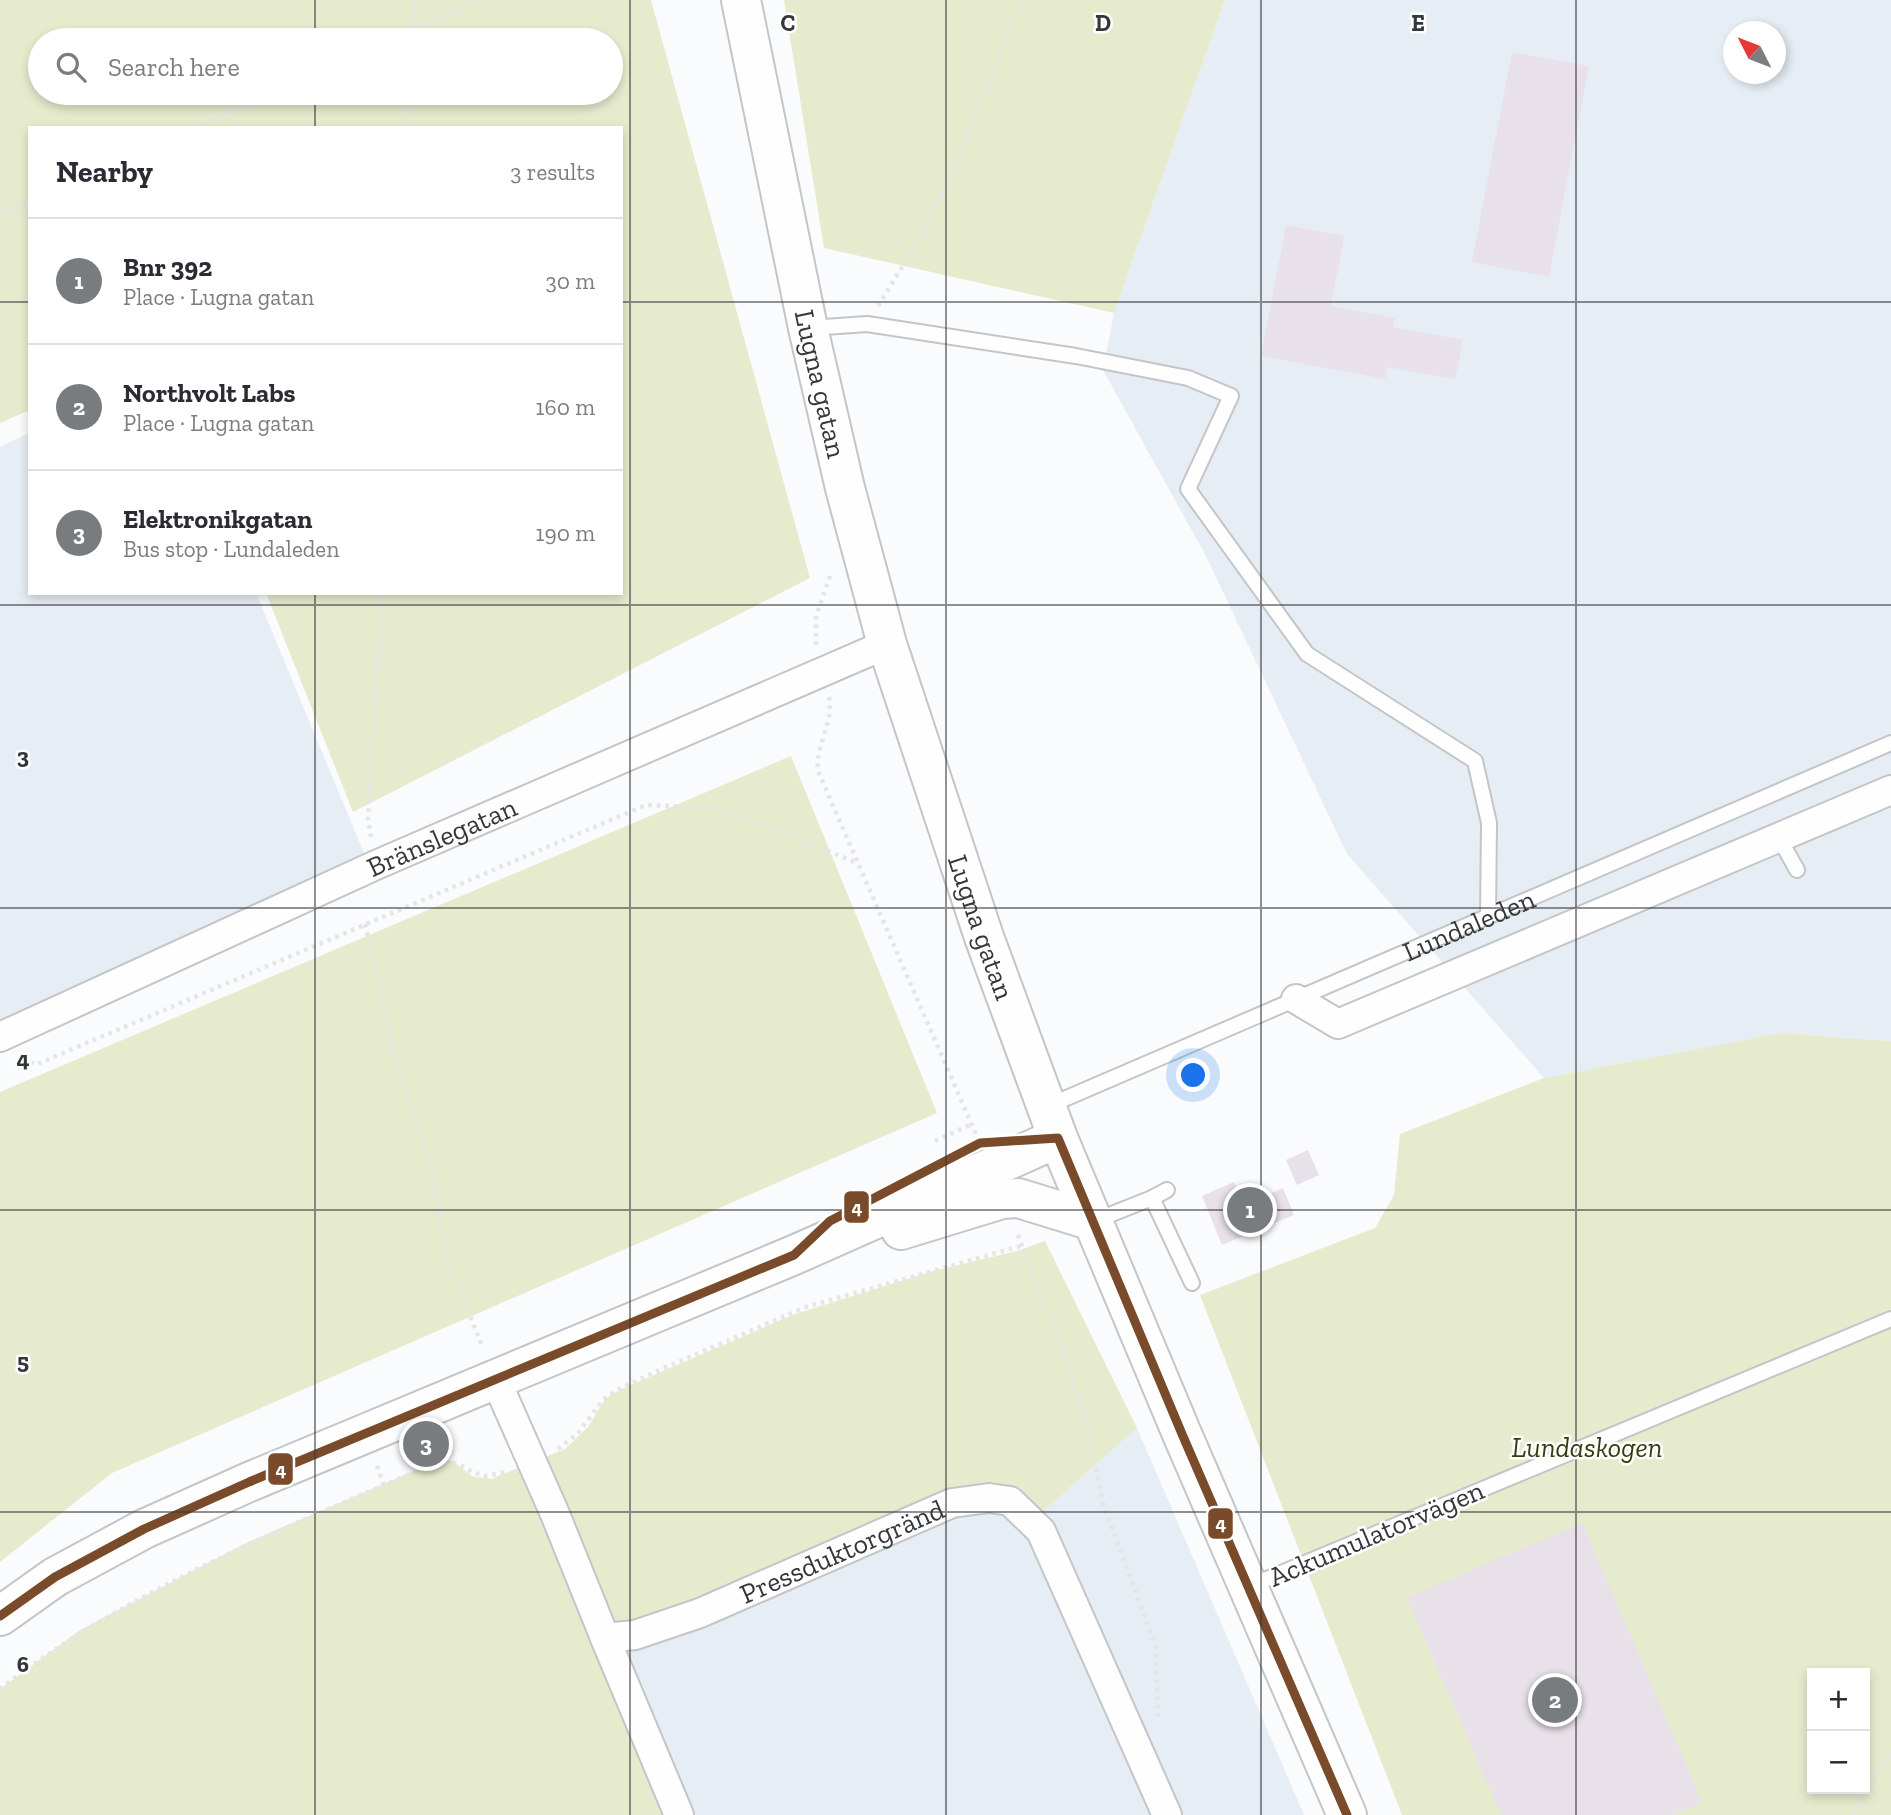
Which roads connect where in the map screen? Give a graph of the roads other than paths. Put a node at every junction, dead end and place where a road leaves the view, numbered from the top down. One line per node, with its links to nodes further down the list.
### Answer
1 (741, 0): 2 (main road, Lugna gatan)
2 (808, 328): 3 (main road, Lugna gatan); 8 (lane)
3 (887, 644): 10 (street, Bränslegatan); 11 (main road, Lugna gatan)
4 (1891, 743): 8 (lane, Lundaleden)
5 (1891, 790): 6 (street)
6 (1779, 838): 7 (lane); 9 (street)
7 (1797, 870)
8 (1488, 917): 9 (lane, Lundaleden)
9 (1296, 999): 11 (lane, Lundaleden)
10 (0, 1037)
11 (1052, 1122): 14 (main road, Lugna gatan); 15 (main road, Lundaleden)
12 (1167, 1190): 13 (lane)
13 (1152, 1198): 14 (lane); 16 (lane)
14 (1093, 1221): 15 (main road, Lundaleden); 19 (main road, Lugna gatan)
15 (794, 1255): 18 (main road, Lundaleden)
16 (1192, 1283)
17 (1891, 1319): 19 (lane, Ackumulatorvägen)
18 (495, 1378): 20 (main road, Lundaleden); 21 (street)
19 (1248, 1587): 24 (main road, Lugna gatan)
20 (0, 1616)
21 (605, 1638): 22 (street); 23 (street, Pressduktorgränd)
22 (679, 1815)
23 (1167, 1815)
24 (1347, 1815)

